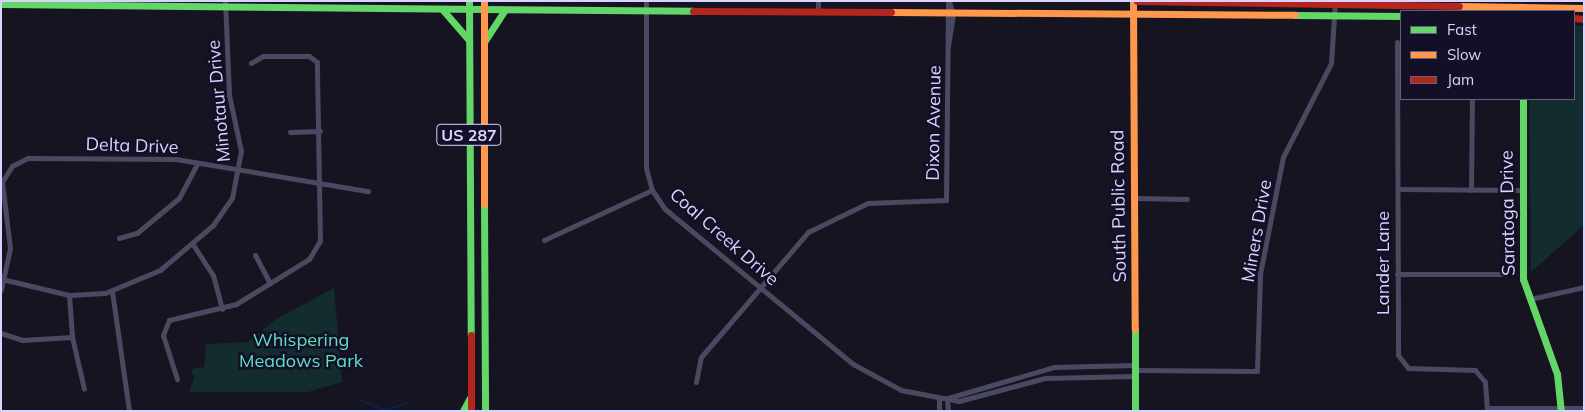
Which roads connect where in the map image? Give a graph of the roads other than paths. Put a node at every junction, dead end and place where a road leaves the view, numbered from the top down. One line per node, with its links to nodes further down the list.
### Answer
1 (469, 1): 16 (main road, US 287)
2 (484, 1): 17 (main road, US 287)
3 (949, 1): 19 (street, Dixon Avenue)
4 (1133, 1): 20 (main road, South Public Road)
5 (1137, 1): 8 (main road)
6 (61, 3): 7 (main road); 9 (main road)
7 (226, 3): 15 (main road); 33 (street, Minotaur Drive)
8 (1335, 3): 12 (main road); 21 (street)
9 (1, 4)
10 (646, 5): 11 (main road); 18 (main road); 36 (street, Coal Creek Drive)
11 (818, 5): 19 (main road)
12 (1516, 6): 13 (main road)
13 (1528, 6): 14 (main road)
14 (1584, 8)
15 (442, 9): 16 (main road); 23 (main road)
16 (469, 9): 17 (main road); 23 (main road, US 287)
17 (484, 9): 18 (main road); 24 (main road, US 287)
18 (505, 10): 24 (main road)
19 (949, 11): 20 (main road); 50 (street, Dixon Avenue)
20 (1133, 11): 21 (main road); 40 (main road, South Public Road)
21 (1334, 15): 22 (main road); 59 (street, Miners Drive)
22 (1400, 16)
23 (469, 40): 63 (main road, US 287)
24 (484, 42): 72 (main road, US 287)
25 (1397, 42): 27 (street, Lander Lane)
26 (251, 63): 30 (street)
27 (1399, 82): 35 (street, Lander Lane)
28 (1472, 100): 37 (street)
29 (1522, 100): 38 (main road, Saratoga Drive)
30 (320, 131): 31 (street); 34 (street)
31 (290, 132)
32 (197, 164): 33 (street, Delta Drive); 42 (street); 48 (street, Delta Drive)
33 (239, 172): 34 (street, Delta Drive); 44 (street, Minotaur Drive)
34 (320, 185): 39 (street, Delta Drive); 49 (street)
35 (1398, 189): 37 (street); 46 (street, Lander Lane)
36 (652, 190): 43 (street); 50 (street, Coal Creek Drive)
37 (1471, 190): 38 (street)
38 (1522, 190): 55 (main road, Saratoga Drive)
39 (368, 191)
40 (1134, 198): 41 (street); 59 (main road, South Public Road)
41 (1187, 199)
42 (119, 238)
43 (544, 240)
44 (192, 243): 53 (street, Minotaur Drive); 56 (street)
45 (255, 255): 49 (street)
46 (1397, 274): 47 (street); 67 (street, Lander Lane)
47 (1504, 274)
48 (2, 279): 52 (street); 54 (street, Minotaur Drive)
49 (270, 283): 56 (street)
50 (759, 287): 61 (street); 64 (street, Coal Creek Drive)
51 (1584, 287): 55 (street)
52 (1, 290)
53 (112, 291): 54 (street, Minotaur Drive); 69 (street)
54 (69, 295): 58 (street)
55 (1530, 299): 68 (main road, Saratoga Drive)
56 (222, 309): 60 (street)
57 (1, 333): 58 (street)
58 (72, 337): 62 (street)
59 (1135, 370): 65 (street, Coal Creek Drive); 65 (street); 75 (main road, South Public Road)
60 (177, 378)
61 (696, 382)
62 (84, 389)
63 (471, 394): 70 (main road); 71 (main road, US 287)
64 (938, 398): 65 (street, Coal Creek Drive); 73 (street)
65 (948, 398): 74 (street)
66 (1584, 408): 68 (street)
67 (1487, 409): 68 (street)
68 (1561, 409)
69 (129, 411)
70 (463, 411)
71 (471, 411)
72 (485, 411)
73 (939, 411)
74 (948, 411)
75 (1135, 411)

